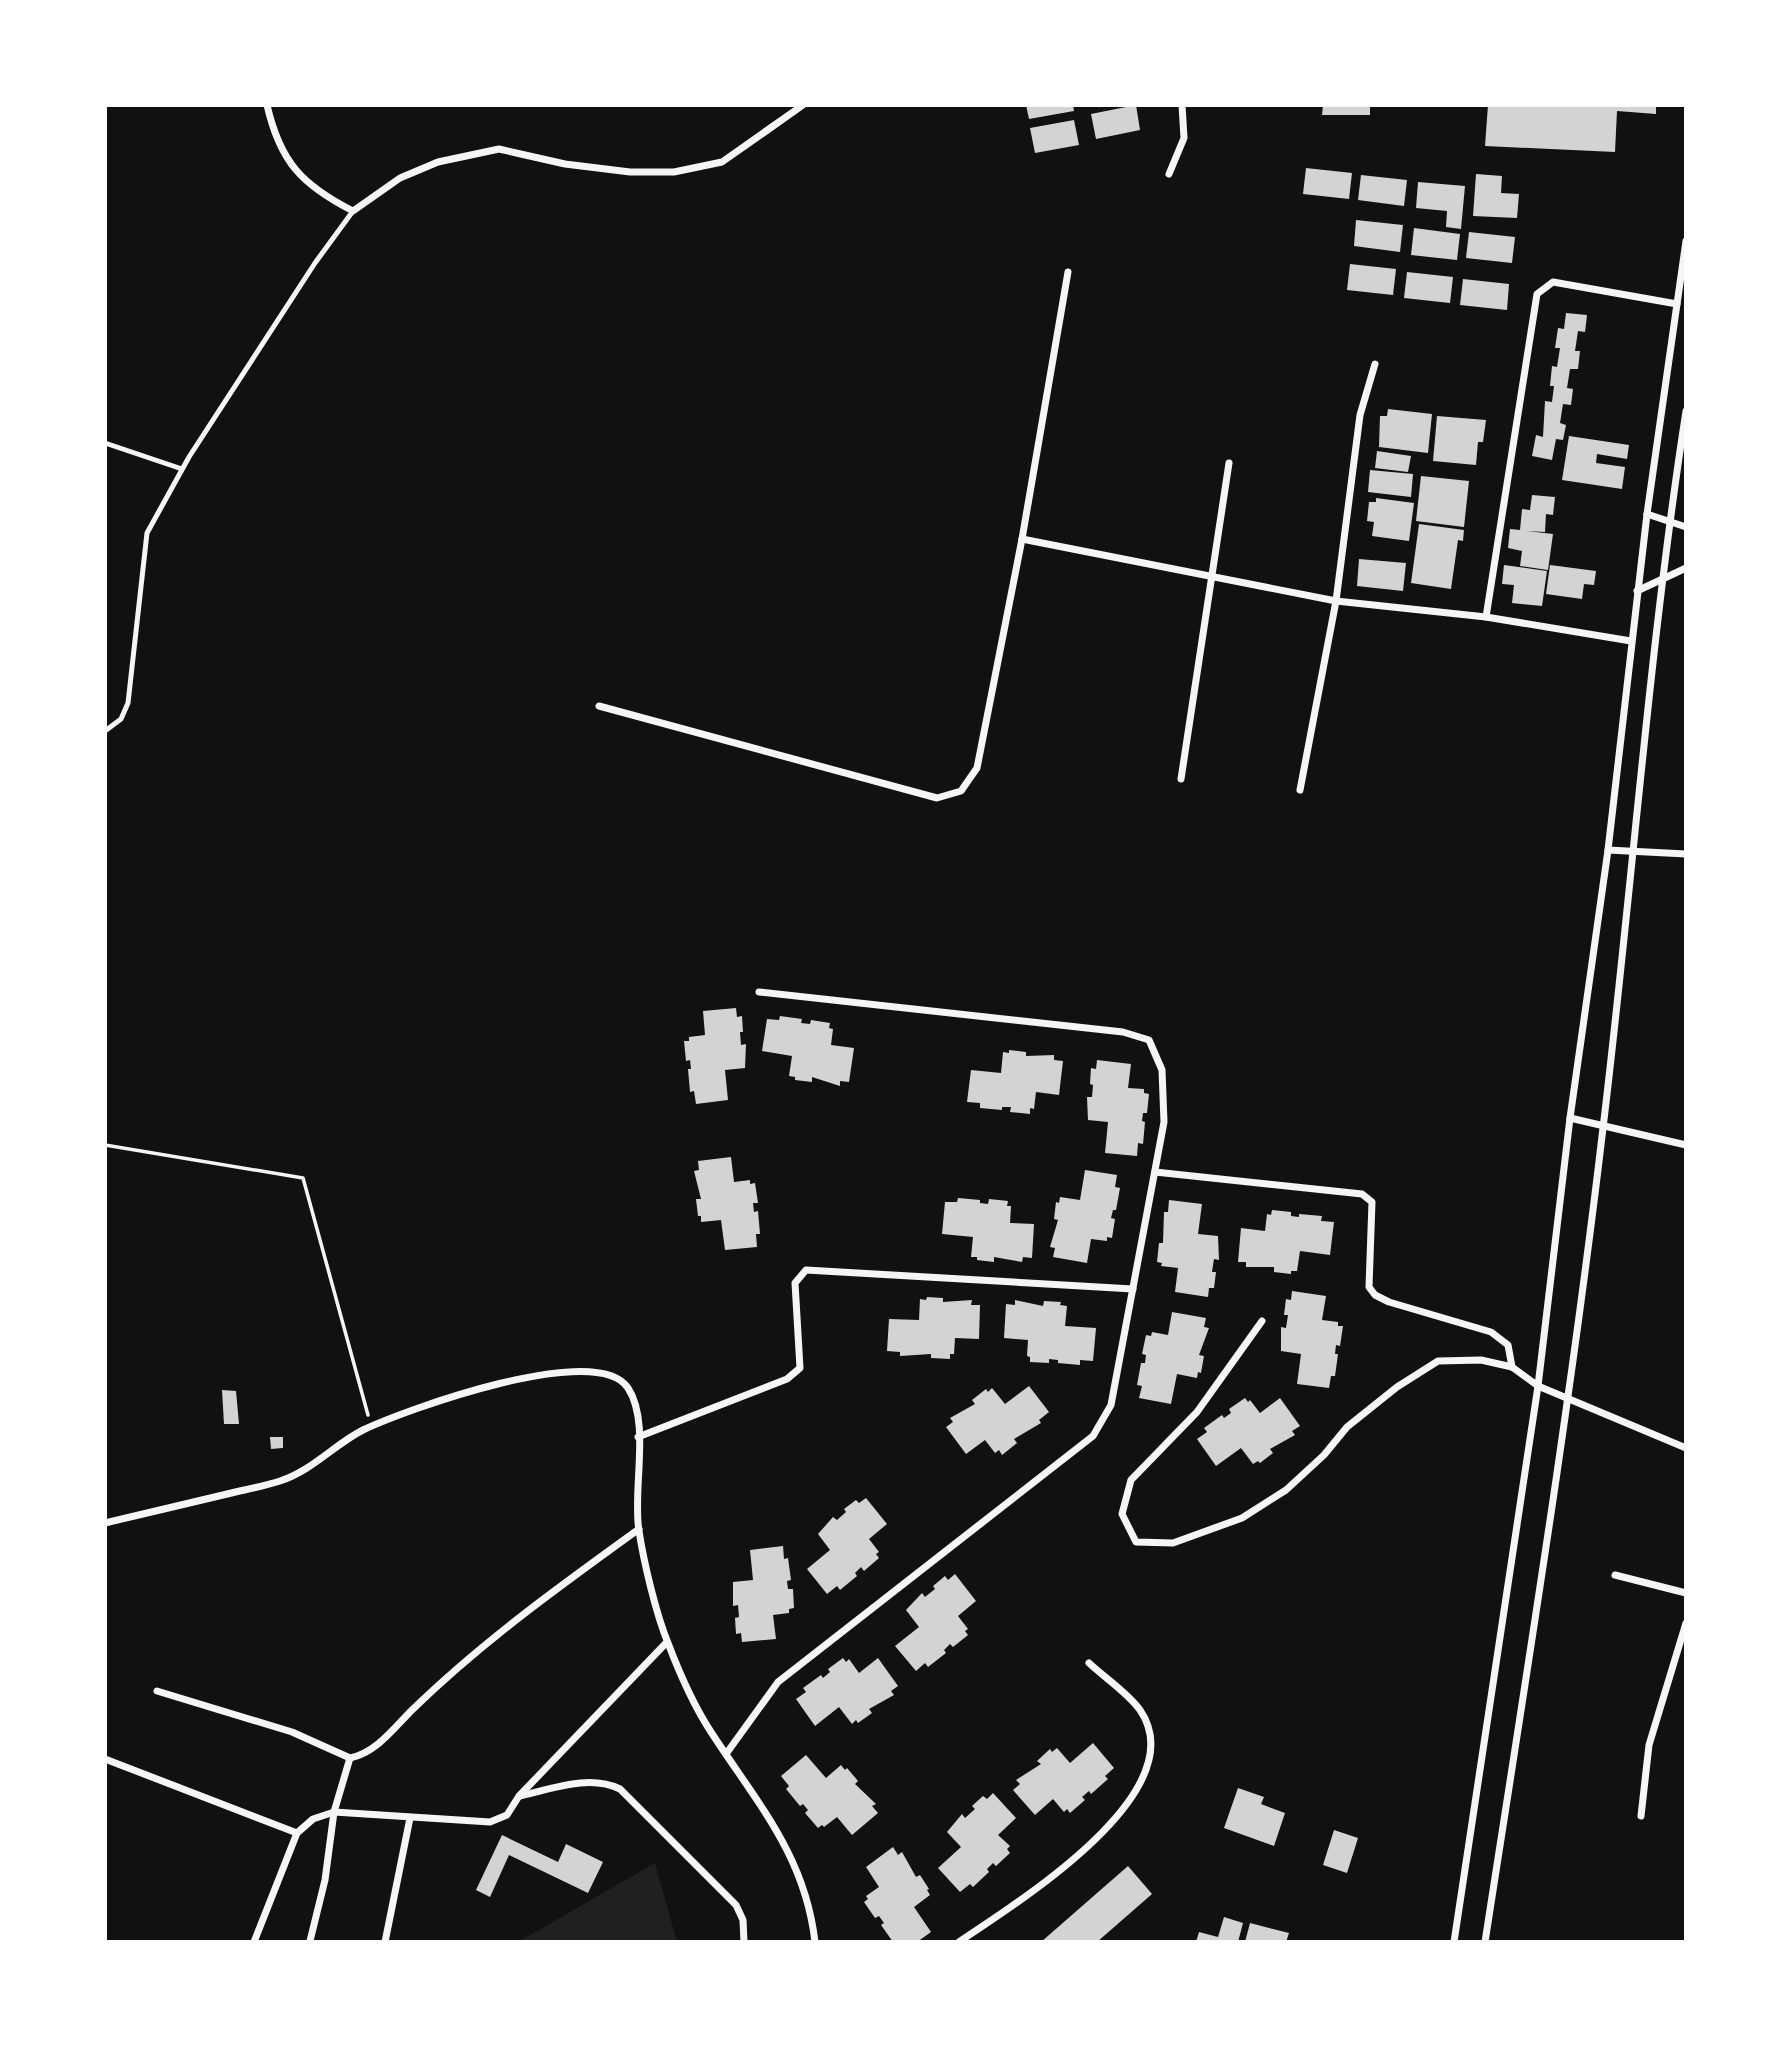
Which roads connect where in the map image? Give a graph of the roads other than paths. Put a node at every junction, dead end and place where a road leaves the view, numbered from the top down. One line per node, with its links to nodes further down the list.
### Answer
1 (267, 105): 5 (street)
2 (803, 105): 5 (street)
3 (1182, 105): 4 (street)
4 (1169, 174)
5 (353, 211): 13 (lane)
6 (1686, 241): 8 (street)
7 (1068, 272): 17 (street)
8 (1676, 304): 14 (street); 23 (street)
9 (1375, 365): 22 (street)
10 (1686, 411): 15 (street)
11 (105, 443): 13 (lane)
12 (1229, 463): 19 (street)
13 (182, 469): 26 (lane)
14 (1647, 514): 15 (street); 21 (street)
15 (1669, 523): 16 (street); 20 (street)
16 (1686, 527)
17 (1022, 539): 19 (street); 25 (street)
18 (1686, 568): 20 (street)
19 (1210, 576): 22 (street); 27 (street)
20 (1661, 581): 21 (street); 30 (street)
21 (1637, 591): 24 (street)
22 (1336, 601): 23 (street); 28 (street)
23 (1486, 617): 24 (street)
24 (1631, 641): 29 (street)
25 (599, 706)
26 (105, 731)
27 (1181, 779)
28 (1300, 790)
29 (1608, 850): 30 (street); 33 (street)
30 (1631, 852): 31 (street); 34 (street)
31 (1686, 854)
32 (759, 992): 36 (street)
33 (1570, 1118): 34 (street); 40 (street)
34 (1604, 1126): 35 (street); 41 (street)
35 (1686, 1144)
36 (1155, 1172): 37 (street); 39 (street)
37 (1133, 1289): 42 (street); 52 (street)
38 (1262, 1321): 39 (street)
39 (1512, 1367): 40 (street)
40 (1538, 1386): 41 (street); 66 (street)
41 (1568, 1399): 43 (street); 67 (street)
42 (638, 1437): 44 (street); 45 (street)
43 (1686, 1447)
44 (105, 1523)
45 (639, 1529): 49 (street); 53 (street)
46 (1615, 1575): 47 (street)
47 (1686, 1593)
48 (1686, 1623): 57 (street)
49 (667, 1642): 52 (street); 55 (street)
50 (1089, 1663): 65 (street)
51 (157, 1691): 53 (street)
52 (726, 1754): 64 (street)
53 (350, 1758): 56 (street)
54 (105, 1759): 59 (street)
55 (519, 1796): 58 (street); 63 (street)
56 (334, 1812): 58 (street); 59 (street); 60 (street)
57 (1641, 1816)
58 (410, 1818): 62 (street)
59 (297, 1833): 61 (street)
60 (310, 1941)
61 (254, 1942)
62 (385, 1942)
63 (744, 1942)
64 (815, 1942)
65 (959, 1942)
66 (1454, 1942)
67 (1485, 1942)

